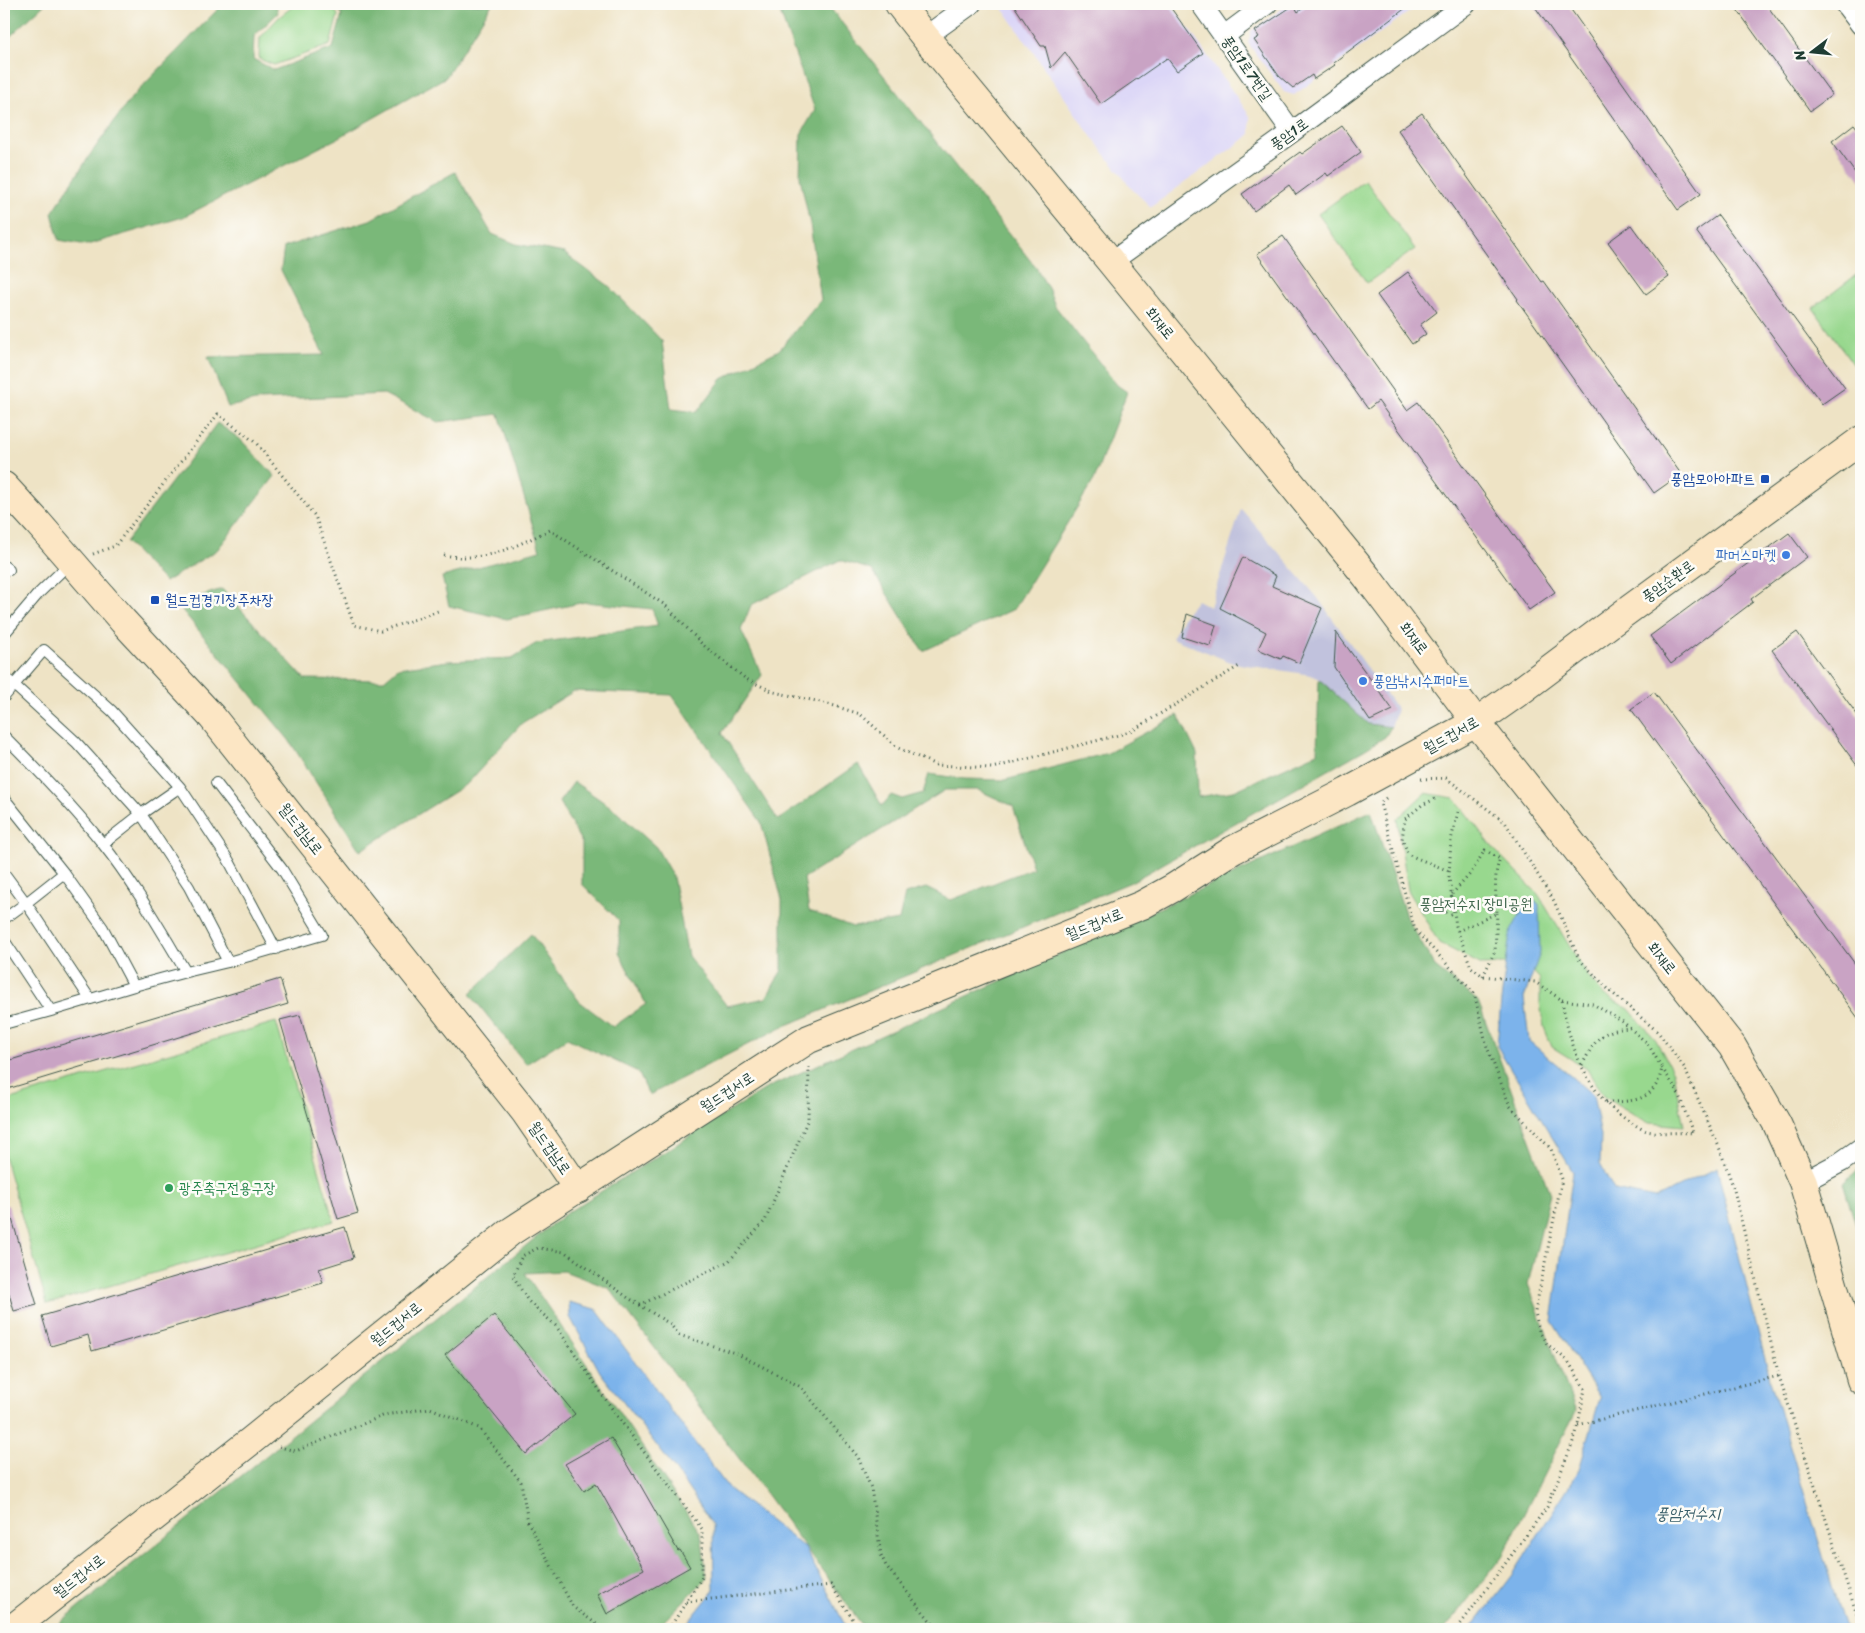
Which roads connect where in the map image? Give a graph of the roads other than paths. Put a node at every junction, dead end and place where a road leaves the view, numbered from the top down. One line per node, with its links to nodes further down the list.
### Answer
1 (899, 4): 9 (street, 회재로)
2 (972, 4): 9 (street)
3 (1201, 4): 8 (street, 풍암1로7번길)
4 (1267, 4): 8 (street)
5 (1466, 4): 10 (street, 풍암1로)
6 (1846, 4): 7 (street)
7 (1861, 25)
8 (1224, 36): 10 (street, 풍암1로7번길)
9 (924, 37): 11 (street, 회재로)
10 (1292, 132): 11 (street, 풍암1로)
11 (1111, 262): 20 (street, 회재로)
12 (1861, 440): 18 (street, 풍암순환로)
13 (4, 486): 14 (street, 월드컵남로)
14 (72, 562): 15 (lane); 41 (street, 월드컵남로)
15 (4, 634)
16 (4, 677): 17 (lane)
17 (14, 685): 19 (lane); 23 (lane); 25 (lane)
18 (1524, 689): 20 (street, 월드컵서로)
19 (4, 698)
20 (1476, 722): 40 (street, 회재로); 41 (street, 월드컵서로)
21 (4, 736): 26 (lane)
22 (216, 784): 32 (lane)
23 (180, 787): 25 (lane); 32 (lane)
24 (4, 798): 28 (lane)
25 (141, 814): 26 (lane); 33 (lane)
26 (102, 844): 34 (lane)
27 (4, 873): 29 (lane)
28 (64, 873): 29 (lane); 35 (lane)
29 (26, 904): 30 (lane); 36 (lane)
30 (4, 919)
31 (4, 940): 37 (lane)
32 (276, 949): 33 (lane)
33 (228, 962): 34 (lane)
34 (186, 972): 35 (lane)
35 (134, 986): 36 (lane)
36 (90, 999): 37 (lane)
37 (51, 1011): 38 (lane)
38 (5, 1022)
39 (1861, 1148): 40 (street)
40 (1803, 1182): 42 (street, 회재로)
41 (578, 1189): 43 (street, 월드컵서로)
42 (1861, 1380)
43 (12, 1629)

